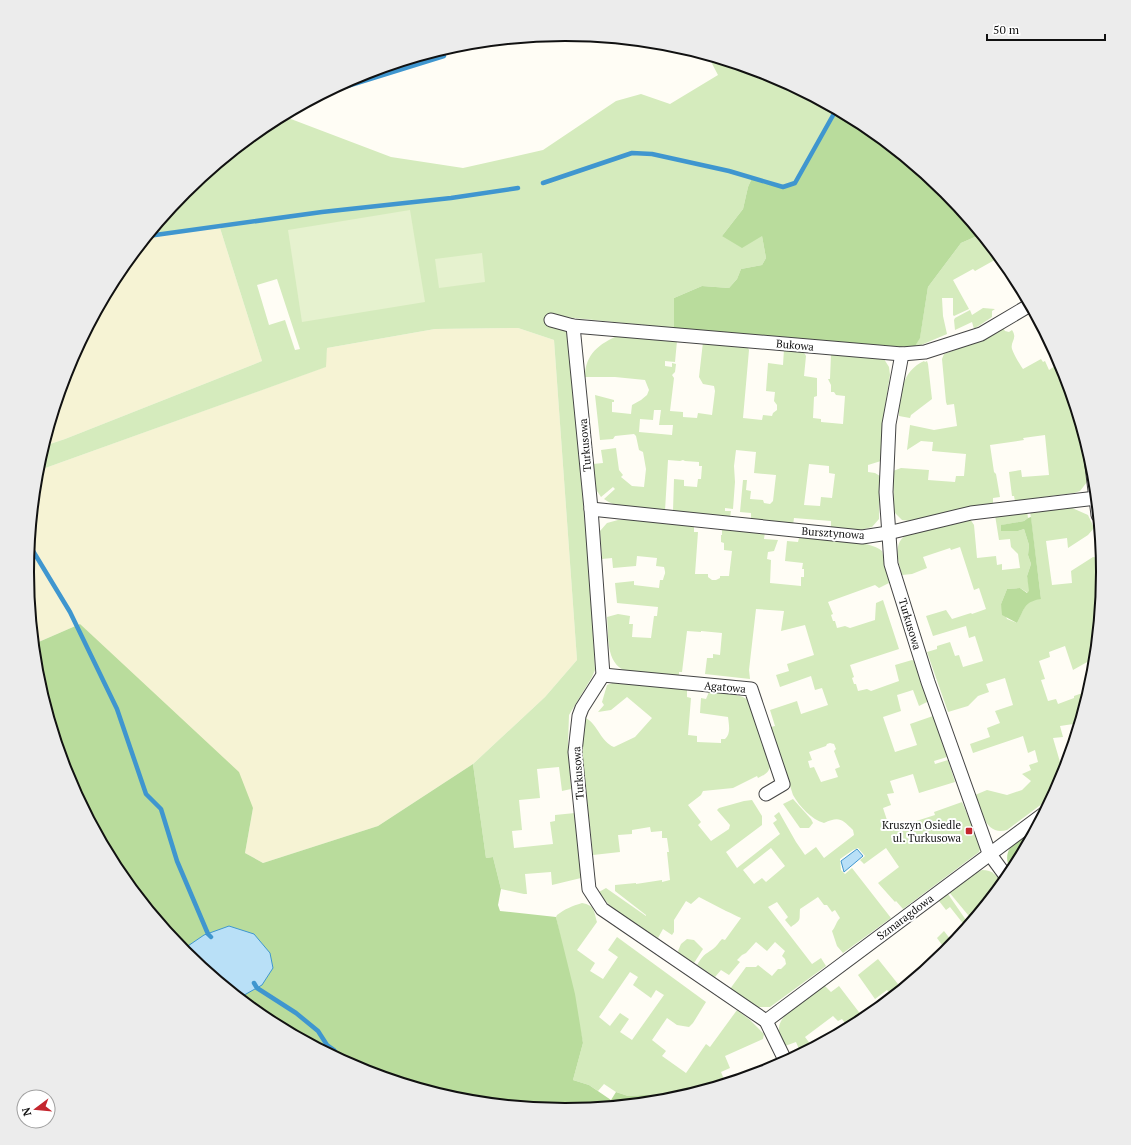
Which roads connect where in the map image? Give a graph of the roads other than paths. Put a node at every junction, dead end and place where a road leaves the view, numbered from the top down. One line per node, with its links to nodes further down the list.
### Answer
1 (1026, 307): 4 (street, Bukowa)
2 (551, 320): 3 (street, Bukowa)
3 (573, 326): 4 (street, Bukowa); 6 (street, Turkusowa)
4 (902, 354): 7 (street, Turkusowa)
5 (1091, 499): 7 (street, Bursztynowa)
6 (591, 509): 7 (street, Bursztynowa); 8 (street, Turkusowa)
7 (888, 533): 11 (street, Turkusowa)
8 (603, 675): 9 (street, Agatowa); 13 (street, Turkusowa)
9 (766, 794)
10 (1036, 820): 11 (street, Szmaragdowa)
11 (990, 853): 12 (street, Turkusowa); 13 (street, Szmaragdowa)
12 (1004, 873)
13 (766, 1021): 14 (street, Turkusowa)
14 (784, 1057)

